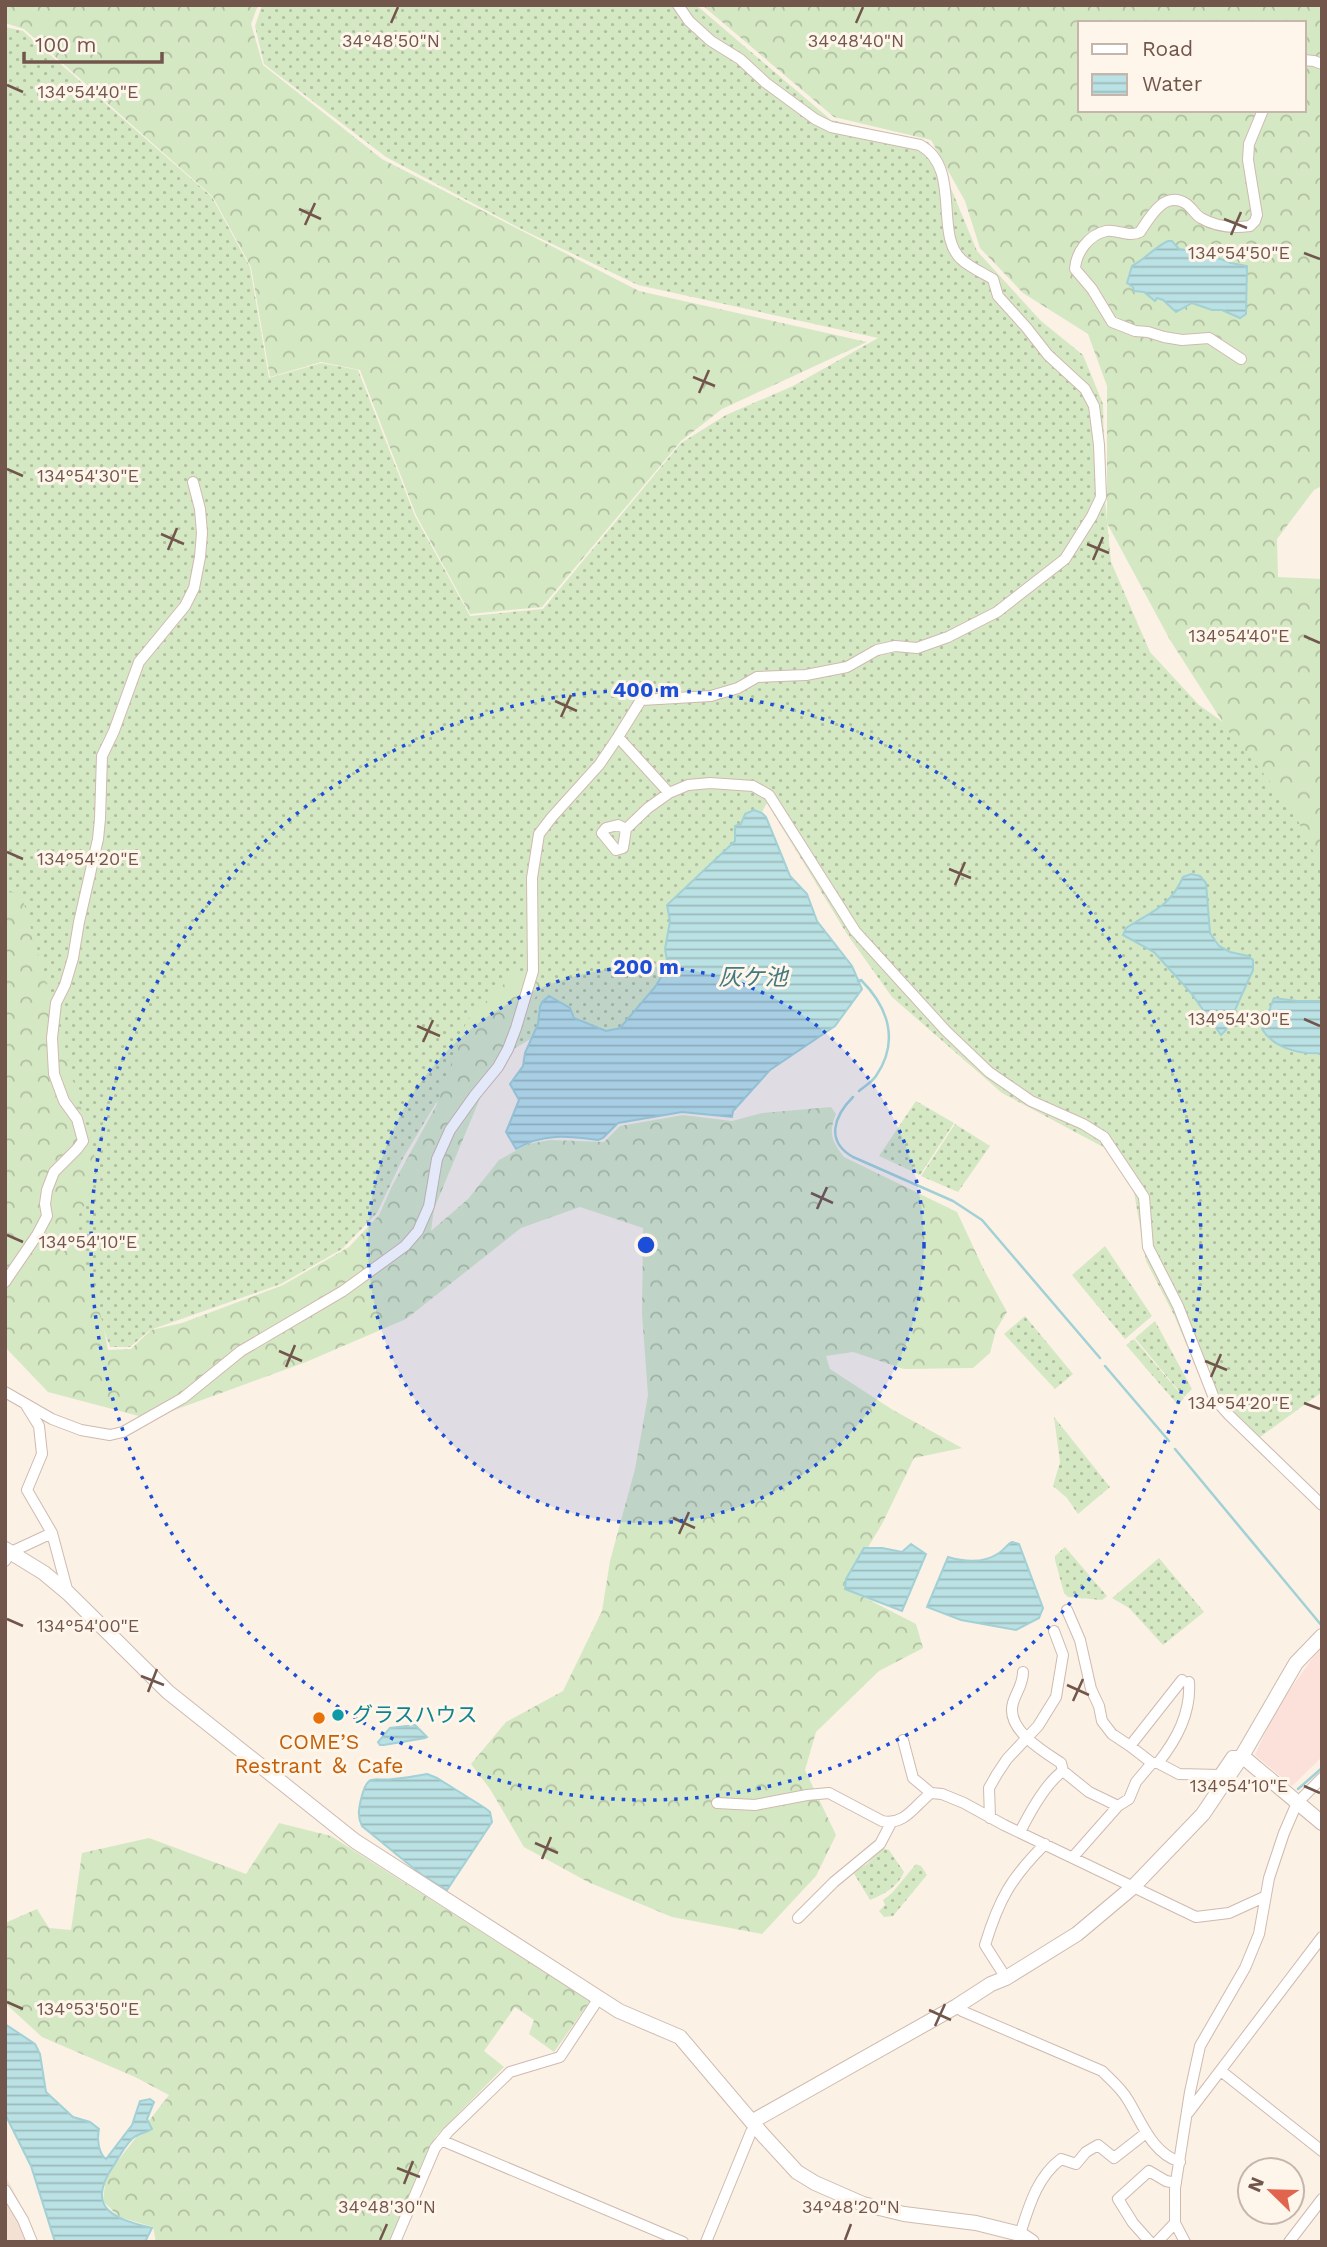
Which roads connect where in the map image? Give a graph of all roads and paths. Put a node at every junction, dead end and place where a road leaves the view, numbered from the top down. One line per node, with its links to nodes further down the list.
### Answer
1 (678, 5): 5 (street)
2 (1262, 112): 3 (street)
3 (1241, 359)
4 (192, 482): 8 (street)
5 (618, 737): 6 (street); 10 (street)
6 (669, 793): 7 (street); 11 (street)
7 (626, 829)
8 (5, 1282)
9 (5, 1392): 10 (street)
10 (23, 1401): 12 (street)
11 (1322, 1505)
12 (52, 1533): 13 (street); 14 (street)
13 (7, 1554): 14 (street)
14 (68, 1593): 41 (street)
15 (1067, 1610): 21 (street)
16 (1054, 1631): 20 (street)
17 (1322, 1636): 22 (street)
18 (1023, 1672): 20 (street)
19 (902, 1740): 26 (street)
20 (1026, 1740): 24 (street); 30 (street)
21 (1130, 1746): 23 (street); 23 (street)
22 (1242, 1756): 23 (street); 28 (street); 36 (street)
23 (1155, 1763): 29 (street)
24 (1063, 1771): 29 (street); 33 (street)
25 (1322, 1778): 28 (street)
26 (931, 1793): 30 (street); 31 (street)
27 (717, 1803): 31 (street)
28 (1297, 1803): 32 (street); 37 (street)
29 (1118, 1805): 35 (street)
30 (990, 1818): 33 (street)
31 (891, 1823): 38 (street)
32 (1322, 1823)
33 (1020, 1832): 34 (street)
34 (1045, 1844): 35 (street); 40 (street)
35 (1073, 1857): 36 (street)
36 (1133, 1887): 37 (street); 40 (street)
37 (1264, 1897): 44 (street)
38 (798, 1918)
39 (1322, 1937): 43 (street)
40 (1006, 1978): 42 (street)
41 (599, 1998): 45 (street); 47 (street)
42 (957, 2006): 45 (street); 46 (street)
43 (1221, 2071): 44 (street); 48 (street)
44 (1187, 2115): 49 (street)
45 (754, 2123): 54 (street); 58 (street)
46 (1146, 2133): 49 (street); 54 (street)
47 (443, 2141): 56 (street); 57 (street)
48 (1322, 2151)
49 (1180, 2162): 50 (street)
50 (1176, 2183): 53 (street); 59 (street)
51 (5, 2190): 55 (street)
52 (1322, 2199): 62 (street)
53 (1175, 2223): 60 (street); 61 (street)
54 (1026, 2238)
55 (32, 2242)
56 (395, 2242)
57 (683, 2242)
58 (706, 2242)
59 (1150, 2242)
60 (1157, 2242)
61 (1185, 2242)
62 (1289, 2242)

